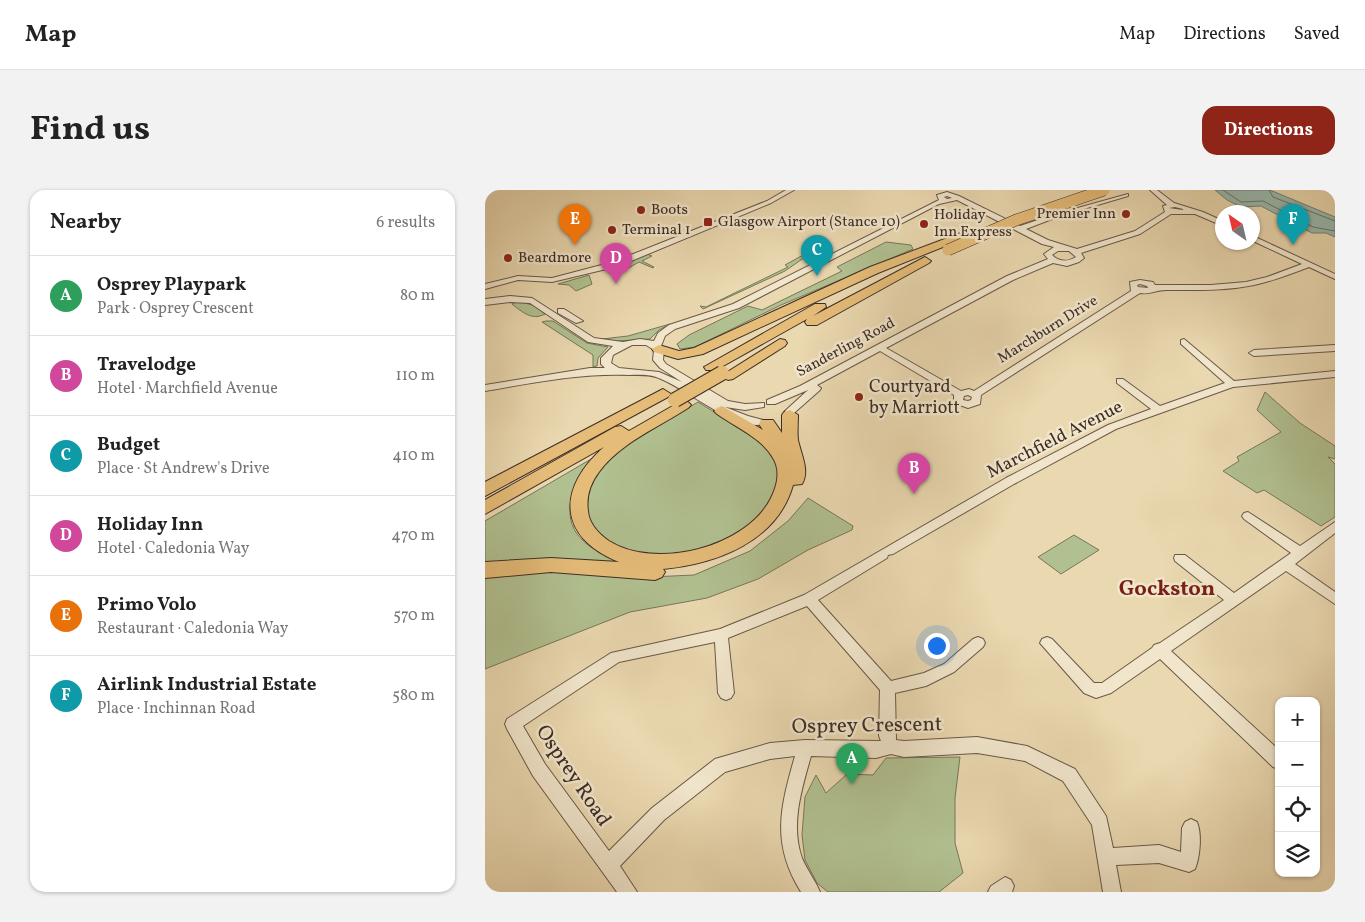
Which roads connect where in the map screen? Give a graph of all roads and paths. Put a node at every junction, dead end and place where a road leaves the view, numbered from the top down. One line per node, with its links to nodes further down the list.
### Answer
1 (789, 190): 18 (street)
2 (964, 190): 7 (street)
3 (1087, 190): 15 (highway)
4 (1104, 190): 15 (highway, bridge)
5 (1153, 190): 8 (street)
6 (1126, 195): 10 (street)
7 (952, 196): 10 (street); 14 (street); 24 (street)
8 (1170, 208): 9 (street); 13 (street)
9 (1215, 220)
10 (1020, 229): 12 (street)
11 (1260, 241): 16 (street)
12 (1067, 249): 13 (street); 14 (street, Sanderling Road)
13 (1076, 252): 14 (street)
14 (1051, 257): 20 (street, Sanderling Road)
15 (913, 259): 24 (highway); 29 (highway); 29 (highway)
16 (1308, 264): 17 (street); 26 (street, Marchburn Drive)
17 (1335, 278)
18 (485, 287)
19 (485, 301): 21 (street); 23 (street)
20 (934, 318): 26 (street, Sanderling Road); 35 (street, Sanderling Road)
21 (579, 321)
22 (1184, 342): 32 (street)
23 (623, 345): 24 (street); 28 (street)
24 (658, 348): 36 (street, Sanderling Road)
25 (1335, 348): 27 (street)
26 (884, 350): 39 (street, Sanderling Road)
27 (1254, 353)
28 (621, 371): 33 (street); 38 (street)
29 (720, 372): 34 (highway); 34 (highway)
30 (1335, 374): 32 (street, Marchfield Avenue)
31 (1120, 381): 37 (street)
32 (1232, 384): 37 (street, Marchfield Avenue)
33 (485, 388)
34 (673, 400): 41 (highway); 42 (highway); 43 (highway)
35 (771, 402): 36 (street, Sanderling Road); 39 (street)
36 (760, 405): 40 (street)
37 (1159, 410): 47 (street, Marchfield Avenue)
38 (723, 412): 40 (street); 41 (highway)
39 (790, 413): 40 (street); 50 (highway)
40 (763, 423): 41 (highway)
41 (785, 465)
42 (485, 491)
43 (485, 508)
44 (1248, 516): 46 (street)
45 (1335, 526): 46 (street)
46 (1299, 552): 49 (street)
47 (886, 553): 51 (street, Osprey Road)
48 (1180, 558): 52 (street)
49 (1286, 564): 52 (street); 53 (street)
50 (485, 570)
51 (809, 599): 54 (street, Osprey Road); 58 (street)
52 (1233, 599): 57 (street)
53 (1335, 599)
54 (721, 635): 59 (street); 65 (street, Osprey Road)
55 (978, 643): 58 (street)
56 (1047, 643): 57 (street)
57 (1159, 649): 62 (street)
58 (887, 688): 60 (street)
59 (726, 693)
60 (891, 746): 61 (street, Osprey Crescent); 64 (street, Osprey Crescent)
61 (805, 748): 65 (street, Osprey Crescent); 67 (street)
62 (1275, 757)
63 (1191, 828): 64 (street)
64 (1106, 857): 68 (street, Osprey Crescent)
65 (609, 864): 66 (street, Osprey Road)
66 (628, 892)
67 (811, 892)
68 (1112, 892)

